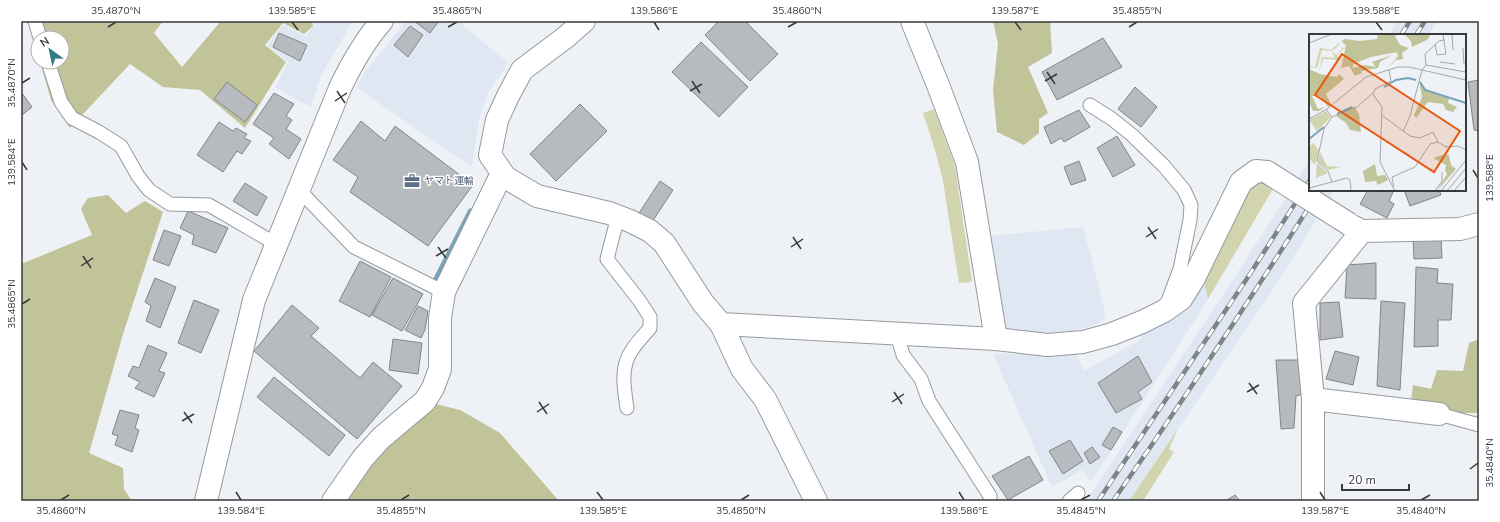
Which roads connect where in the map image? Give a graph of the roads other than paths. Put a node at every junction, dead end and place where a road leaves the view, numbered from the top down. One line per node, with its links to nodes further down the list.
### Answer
1 (584, 21): 6 (street)
2 (912, 21): 16 (street)
3 (376, 24): 7 (street)
4 (51, 70): 11 (lane)
5 (1090, 105): 13 (lane)
6 (502, 173): 8 (street); 12 (street)
7 (299, 190): 11 (street); 12 (lane)
8 (618, 216): 14 (street); 18 (lane)
9 (1479, 224): 10 (street)
10 (1356, 228): 13 (street, bridge); 17 (street)
11 (276, 244): 21 (street)
12 (444, 292): 22 (street)
13 (1164, 311): 16 (street)
14 (721, 324): 15 (street); 23 (street)
15 (897, 334): 16 (street); 24 (lane)
16 (996, 339)
17 (1313, 399): 19 (street); 25 (street)
18 (627, 408)
19 (1439, 414): 20 (lane)
20 (1479, 426)
21 (206, 501)
22 (333, 501)
23 (816, 501)
24 (990, 501)
25 (1313, 501)

